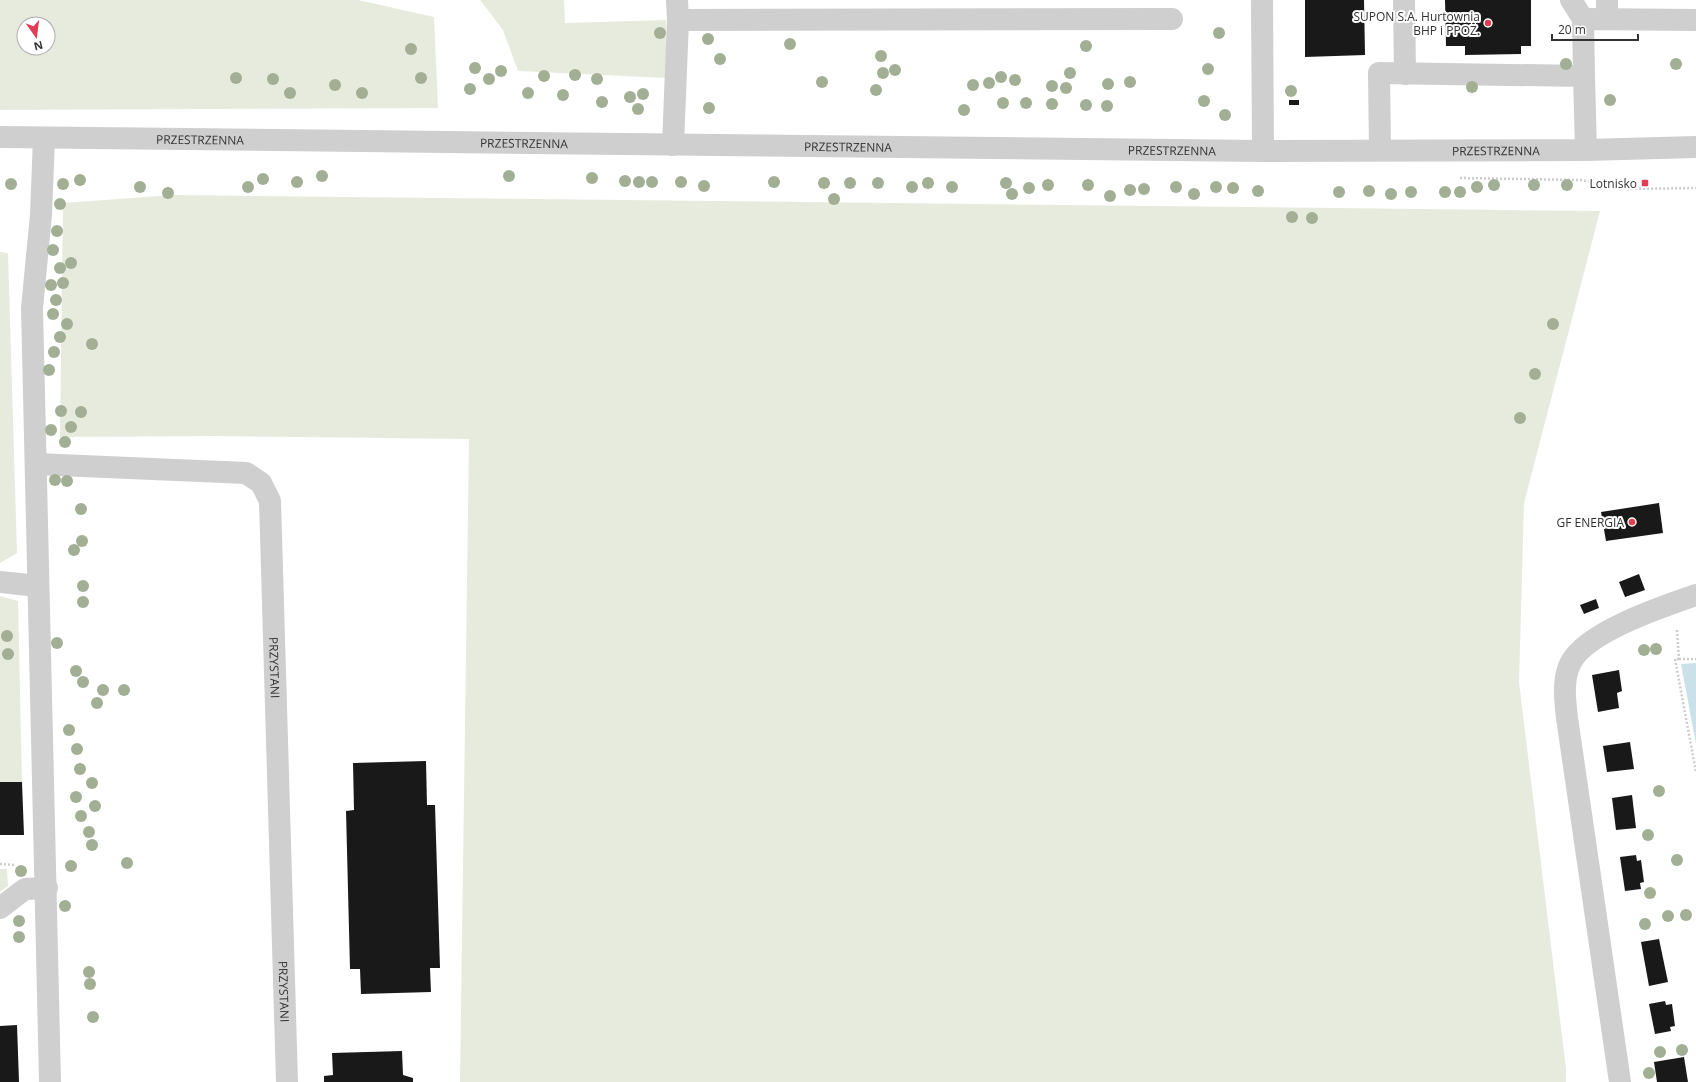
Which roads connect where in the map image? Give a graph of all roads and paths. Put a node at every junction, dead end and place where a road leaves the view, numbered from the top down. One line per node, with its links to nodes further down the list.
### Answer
1 (1262, 0): 15 (street)
2 (1404, 0): 9 (street)
3 (1571, 0): 7 (street)
4 (677, 10): 6 (street); 13 (street)
5 (1607, 10): 7 (street); 8 (street)
6 (1172, 19)
7 (1583, 19): 10 (street)
8 (1696, 20)
9 (1405, 74): 10 (street); 16 (street)
10 (1584, 76): 17 (street)
11 (0, 137): 12 (street, PRZESTRZENNA)
12 (44, 138): 13 (street, PRZESTRZENNA); 18 (street)
13 (673, 145): 15 (street, PRZESTRZENNA)
14 (1696, 147): 17 (street, PRZESTRZENNA)
15 (1262, 150): 16 (street, PRZESTRZENNA)
16 (1380, 150): 17 (street, PRZESTRZENNA)
17 (1586, 150)
18 (36, 464): 20 (street); 27 (street, PRZYSTANI)
19 (0, 582): 20 (street)
20 (38, 586): 24 (street)
21 (1696, 595): 28 (street)
22 (1696, 659): 23 (path)
23 (1696, 772)
24 (47, 888): 25 (street); 26 (street)
25 (0, 908)
26 (50, 1082)
27 (287, 1082)
28 (1620, 1082)

